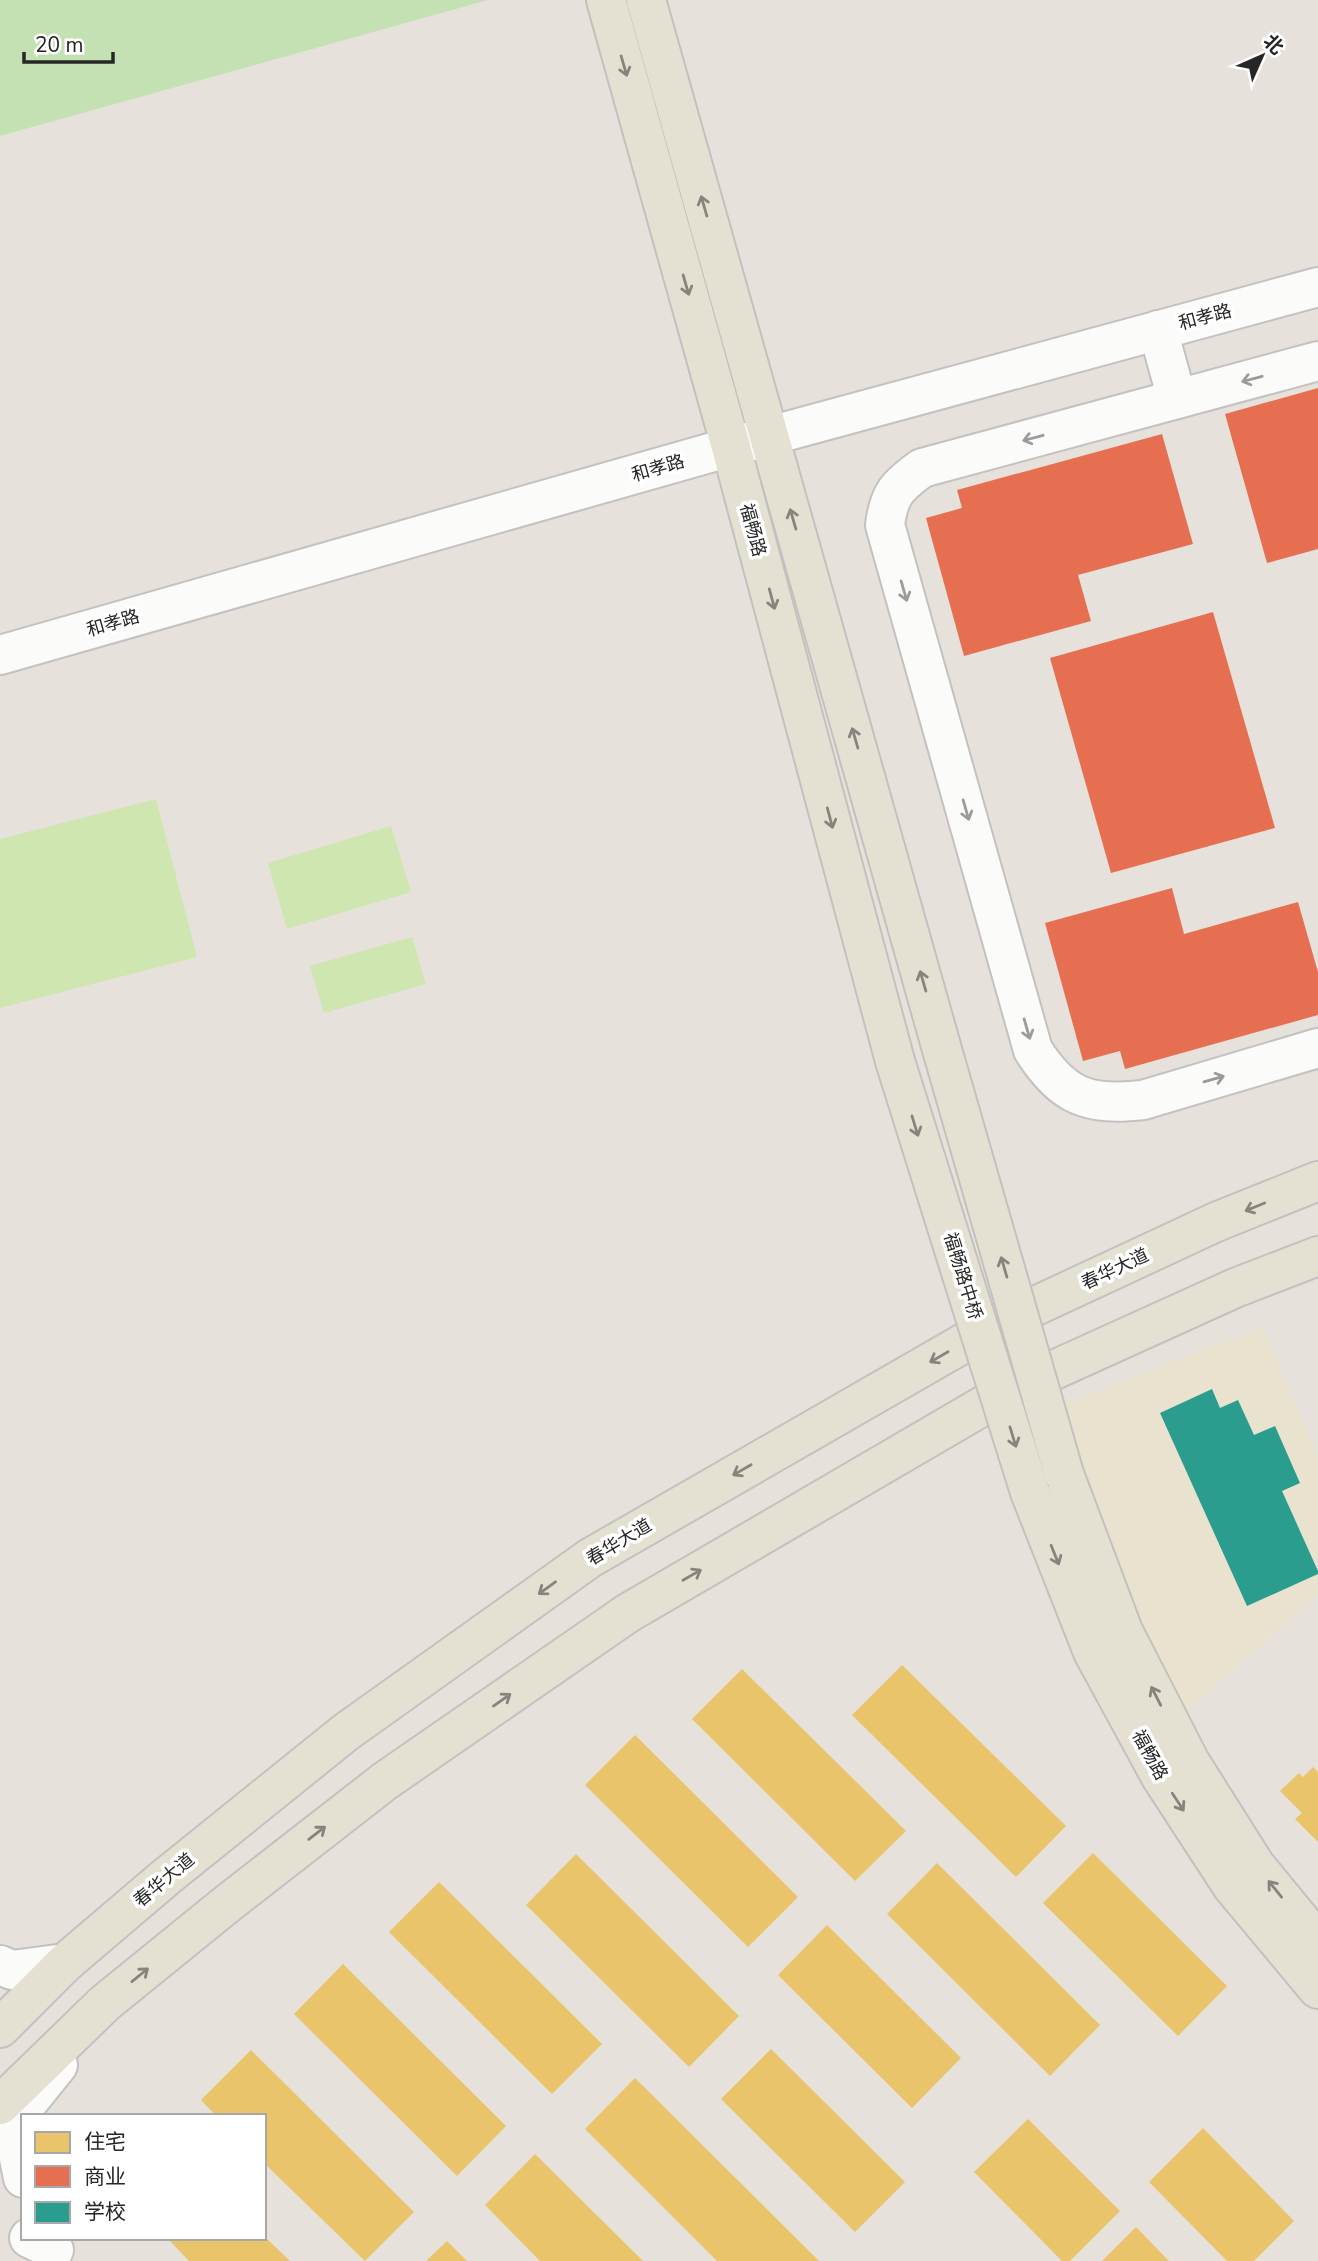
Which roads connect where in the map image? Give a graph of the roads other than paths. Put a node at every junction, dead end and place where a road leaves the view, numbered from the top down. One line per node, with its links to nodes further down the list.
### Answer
1 (606, 0): 8 (main road, 福畅路, one-way to 8)
2 (646, 0): 7 (main road, one-way to 2)
3 (1318, 287): 4 (street, 和孝路)
4 (1158, 330): 6 (street); 7 (street, 和孝路)
5 (1318, 361): 6 (street, one-way to 6)
6 (1178, 399): 10 (street, one-way to 10)
7 (769, 436): 8 (street, 和孝路); 15 (main road, 福畅路, one-way to 7, bridge)
8 (731, 447): 9 (street, 和孝路); 11 (main road, 福畅路, one-way to 11)
9 (0, 655)
10 (1318, 1048)
11 (895, 1061): 14 (main road, 福畅路中桥, one-way to 14, bridge)
12 (1318, 1181): 16 (main road, 春华大道, one-way to 16)
13 (1318, 1256): 20 (main road, one-way to 13)
14 (1030, 1492): 18 (main road, 福畅路, one-way to 18)
15 (1318, 1942)
16 (65, 1963): 17 (street); 19 (main road, 春华大道)
17 (0, 1965)
18 (1318, 1989)
19 (0, 2028)
20 (19, 2114): 21 (street); 22 (street)
21 (0, 2137)
22 (21, 2166)
23 (0, 2226): 24 (street)
24 (21, 2235)

